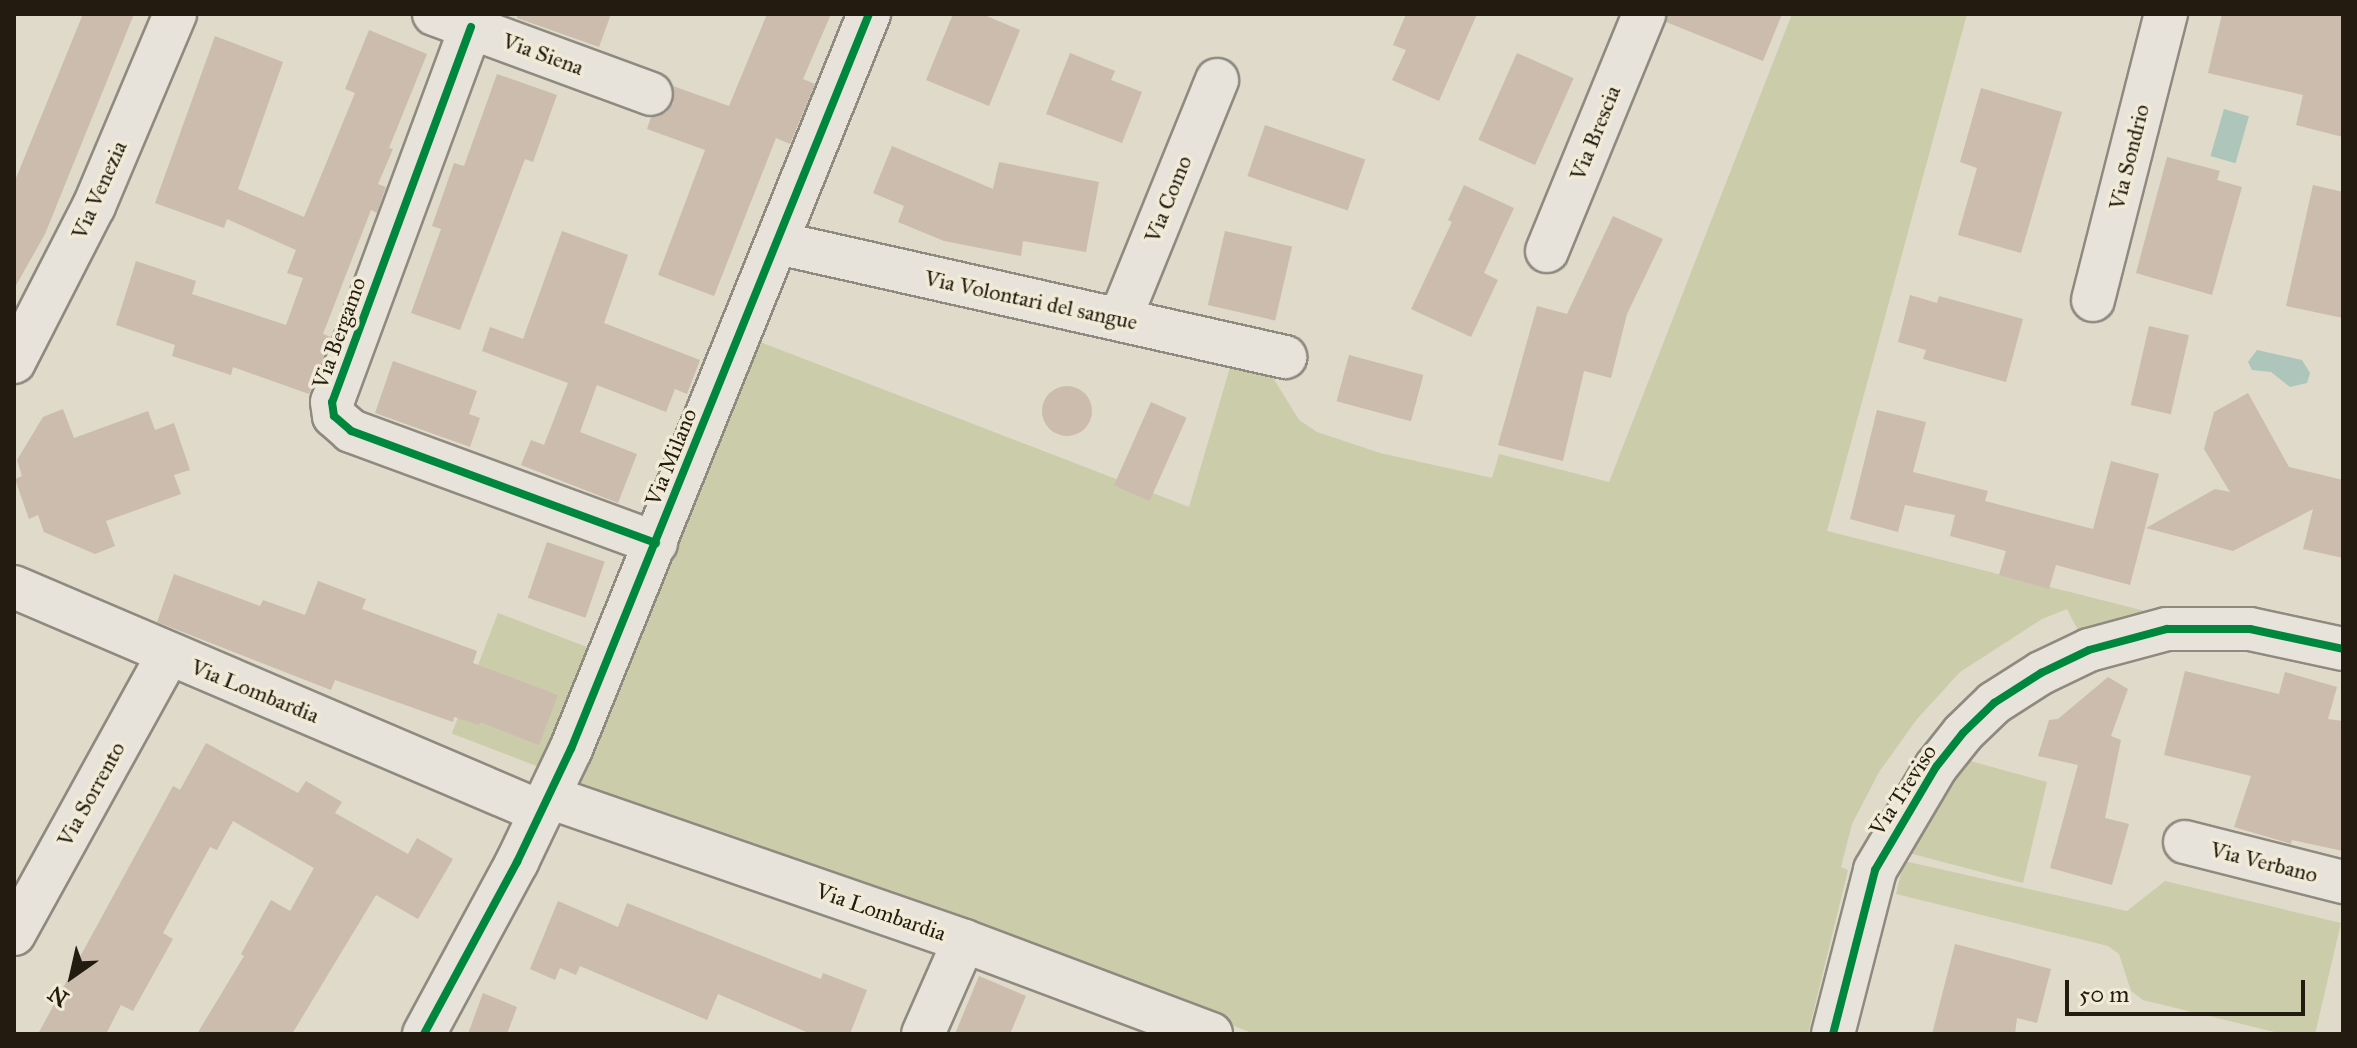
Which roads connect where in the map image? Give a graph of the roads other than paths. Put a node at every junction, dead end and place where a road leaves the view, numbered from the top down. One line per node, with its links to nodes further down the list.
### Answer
1 (175, 14): 13 (street, Via Venezia)
2 (869, 14): 8 (street, Via Milano)
3 (1644, 14): 9 (street, Via Brescia)
4 (2166, 14): 10 (street, Via Sondrio)
5 (452, 20): 7 (street, Via Siena); 14 (street, Via Bergamo)
6 (1217, 80): 11 (street, Via Como)
7 (651, 94)
8 (778, 243): 11 (street, Via Volontari del sangue); 14 (street, Via Milano)
9 (1547, 251)
10 (2093, 300)
11 (1120, 319): 12 (street, Via Volontari del sangue)
12 (1285, 357)
13 (14, 362)
14 (656, 543): 18 (street, Via Milano)
15 (14, 587): 17 (street, Via Lombardia)
16 (2343, 649): 28 (street, Via Treviso)
17 (168, 655): 18 (street, Via Lombardia); 21 (street, Via Sorrento)
18 (545, 805): 22 (street, Via Lombardia); 24 (street, Via Milano)
19 (2185, 842): 20 (street, Via Verbano)
20 (2343, 882)
21 (14, 934)
22 (964, 941): 23 (street, Via Lombardia); 25 (street)
23 (1168, 1018): 26 (street); 27 (street, Via Lombardia)
24 (424, 1034)
25 (923, 1034)
26 (1124, 1034)
27 (1211, 1034)
28 (1833, 1034)

